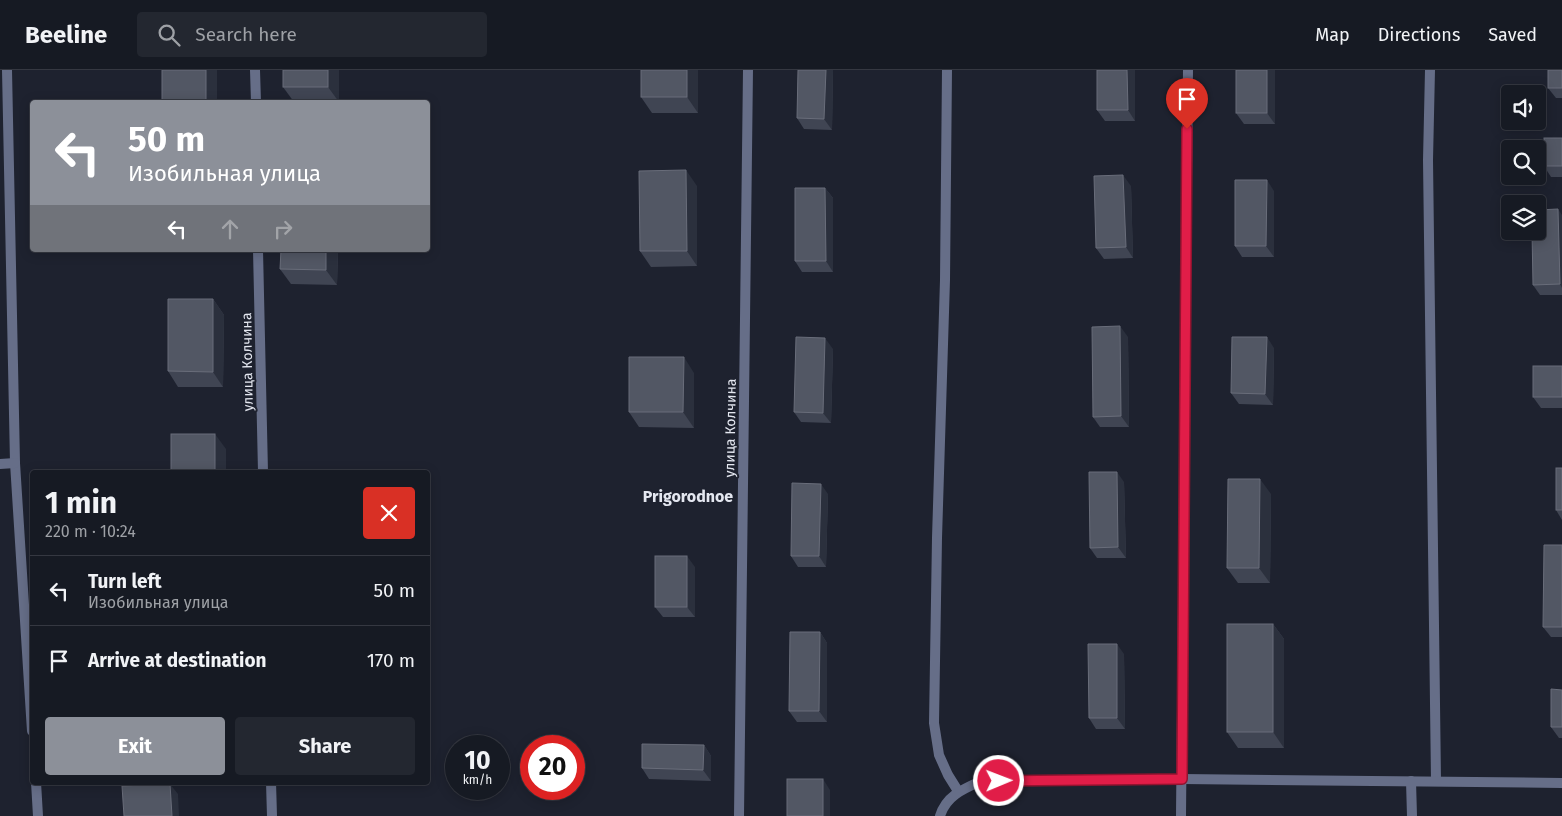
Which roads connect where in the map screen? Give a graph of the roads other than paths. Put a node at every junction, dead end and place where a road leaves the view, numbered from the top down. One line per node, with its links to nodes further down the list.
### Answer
1 (7, 70): 9 (street)
2 (255, 70): 7 (street)
3 (748, 70): 22 (street, улица Колчина)
4 (947, 70): 19 (street)
5 (1188, 70): 13 (street)
6 (1430, 70): 15 (street)
7 (256, 100)
8 (258, 252): 11 (street, улица Колчина)
9 (15, 463): 10 (street); 12 (street)
10 (0, 464)
11 (263, 470)
12 (30, 699)
13 (1182, 779): 14 (street); 19 (street); 24 (street)
14 (1411, 781): 15 (street); 25 (street)
15 (1436, 781): 16 (street)
16 (1562, 782)
17 (36, 785): 20 (street)
18 (271, 785): 21 (street)
19 (958, 791): 23 (street)
20 (38, 816)
21 (272, 816)
22 (739, 816)
23 (940, 816)
24 (1181, 816)
25 (1412, 816)

